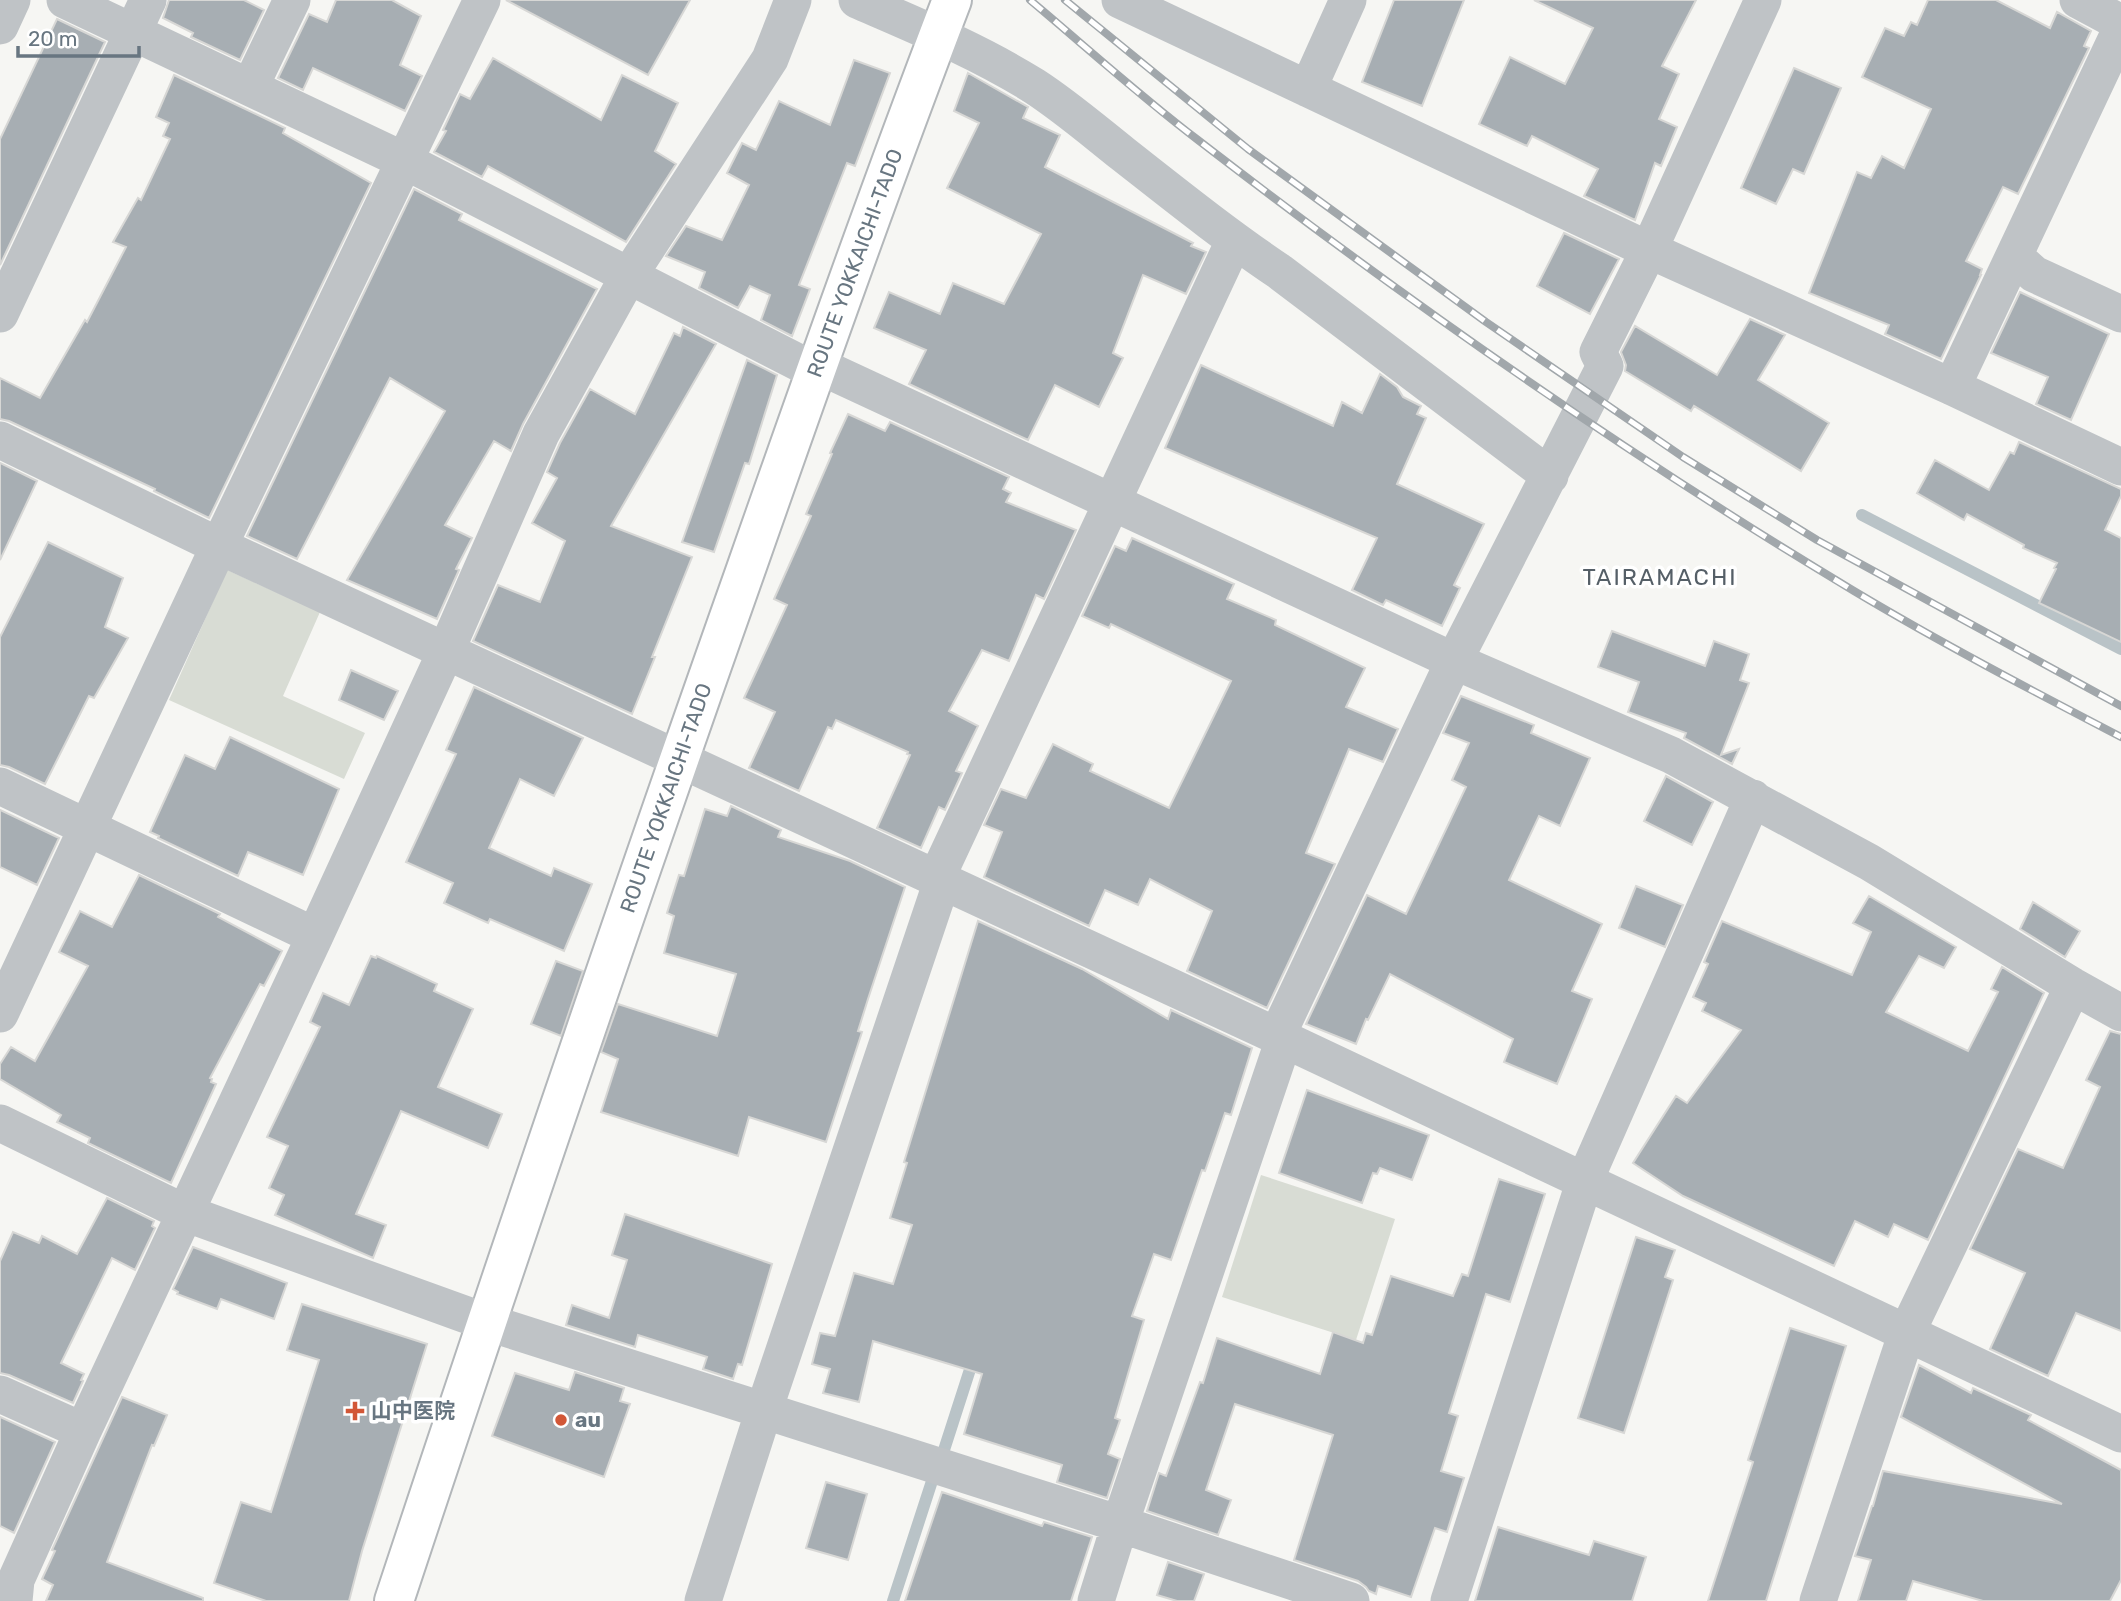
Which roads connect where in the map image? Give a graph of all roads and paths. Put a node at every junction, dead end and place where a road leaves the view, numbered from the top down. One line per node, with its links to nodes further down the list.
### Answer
1 (12, 0): 14 (street)
2 (65, 0): 12 (street)
3 (292, 0): 17 (street)
4 (482, 0): 19 (street)
5 (793, 0): 23 (street)
6 (857, 0): 16 (street)
7 (952, 0): 16 (main road, ROUTE YOKKAICHI-TADO)
8 (1120, 0): 18 (street)
9 (1348, 0): 18 (street)
10 (1763, 0): 21 (street)
11 (2078, 0): 13 (street)
12 (141, 16): 17 (street); 24 (street)
13 (2121, 23)
14 (0, 26)
15 (2121, 29): 22 (street)
16 (939, 35): 20 (street); 26 (main road, ROUTE YOKKAICHI-TADO)
17 (250, 87): 19 (street)
18 (1308, 89): 21 (street)
19 (405, 161): 23 (street); 32 (street)
20 (1234, 241): 30 (street); 31 (street)
21 (1649, 250): 27 (street); 30 (street)
22 (2014, 256): 25 (street); 27 (street)
23 (628, 277): 26 (street); 33 (street)
24 (0, 314)
25 (2121, 314)
26 (816, 368): 31 (street); 35 (main road, ROUTE YOKKAICHI-TADO)
27 (1952, 387): 29 (street)
28 (0, 440): 32 (street)
29 (2121, 467)
30 (1550, 476): 34 (street)
31 (1112, 503): 34 (street); 39 (street)
32 (219, 546): 33 (street); 38 (street)
33 (446, 651): 35 (street); 40 (street)
34 (1454, 661): 37 (street); 44 (street)
35 (679, 758): 39 (street); 48 (main road, ROUTE YOKKAICHI-TADO)
36 (0, 786): 38 (street)
37 (1753, 798): 41 (street); 46 (street)
38 (89, 828): 40 (street); 43 (street)
39 (939, 879): 44 (street); 51 (street)
40 (315, 936): 47 (street)
41 (2073, 986): 42 (street); 49 (street)
42 (2121, 1013)
43 (0, 1014)
44 (1281, 1037): 46 (street); 54 (street)
45 (0, 1123): 47 (street)
46 (1585, 1180): 49 (street); 60 (street)
47 (185, 1213): 48 (street); 52 (street)
48 (486, 1322): 51 (street); 56 (main road, ROUTE YOKKAICHI-TADO)
49 (1907, 1332): 53 (street); 61 (street)
50 (0, 1394): 52 (street)
51 (764, 1410): 54 (street); 57 (street)
52 (83, 1431): 55 (street)
53 (2121, 1434)
54 (1120, 1524): 58 (street); 59 (street)
55 (14, 1601)
56 (394, 1601)
57 (703, 1601)
58 (1096, 1601)
59 (1351, 1601)
60 (1449, 1601)
61 (1818, 1601)

